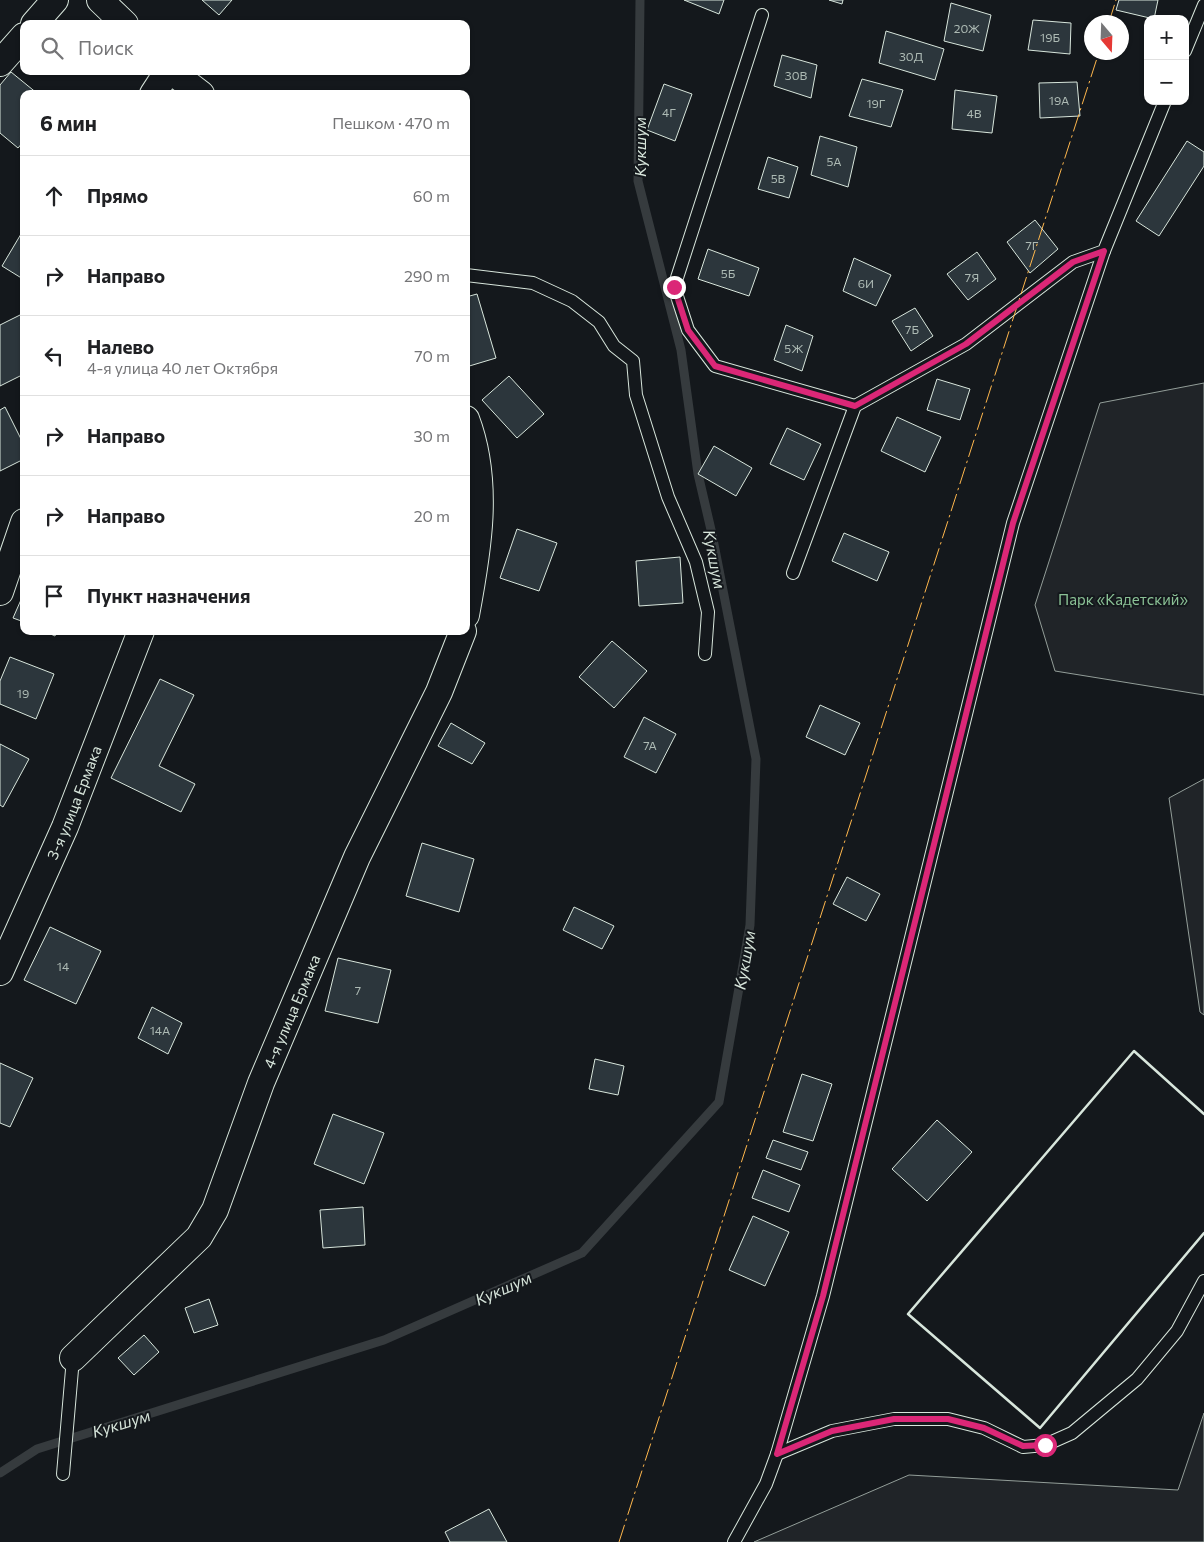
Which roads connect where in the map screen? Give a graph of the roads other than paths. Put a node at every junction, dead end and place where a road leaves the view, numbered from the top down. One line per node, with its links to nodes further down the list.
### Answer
1 (55, 0): 4 (street)
2 (1204, 5): 6 (lane)
3 (762, 15): 15 (lane)
4 (38, 20)
5 (20, 40): 7 (street)
6 (1189, 41)
7 (0, 63)
8 (166, 75): 10 (street)
9 (175, 75): 11 (street)
10 (156, 90)
11 (195, 90)
12 (1163, 105): 13 (lane)
13 (1104, 251): 15 (lane); 27 (lane)
14 (470, 275): 23 (lane)
15 (855, 406): 18 (lane)
16 (470, 437): 20 (street)
17 (20, 534): 19 (street)
18 (793, 573)
19 (0, 592)
20 (470, 592)
21 (139, 635): 24 (street, 3-я улица Ермака)
22 (461, 635): 26 (street, 4-я улица Ермака)
23 (706, 654)
24 (0, 972)
25 (1204, 1281): 27 (lane)
26 (73, 1358): 28 (lane)
27 (777, 1454): 29 (lane)
28 (63, 1474)
29 (734, 1542)

